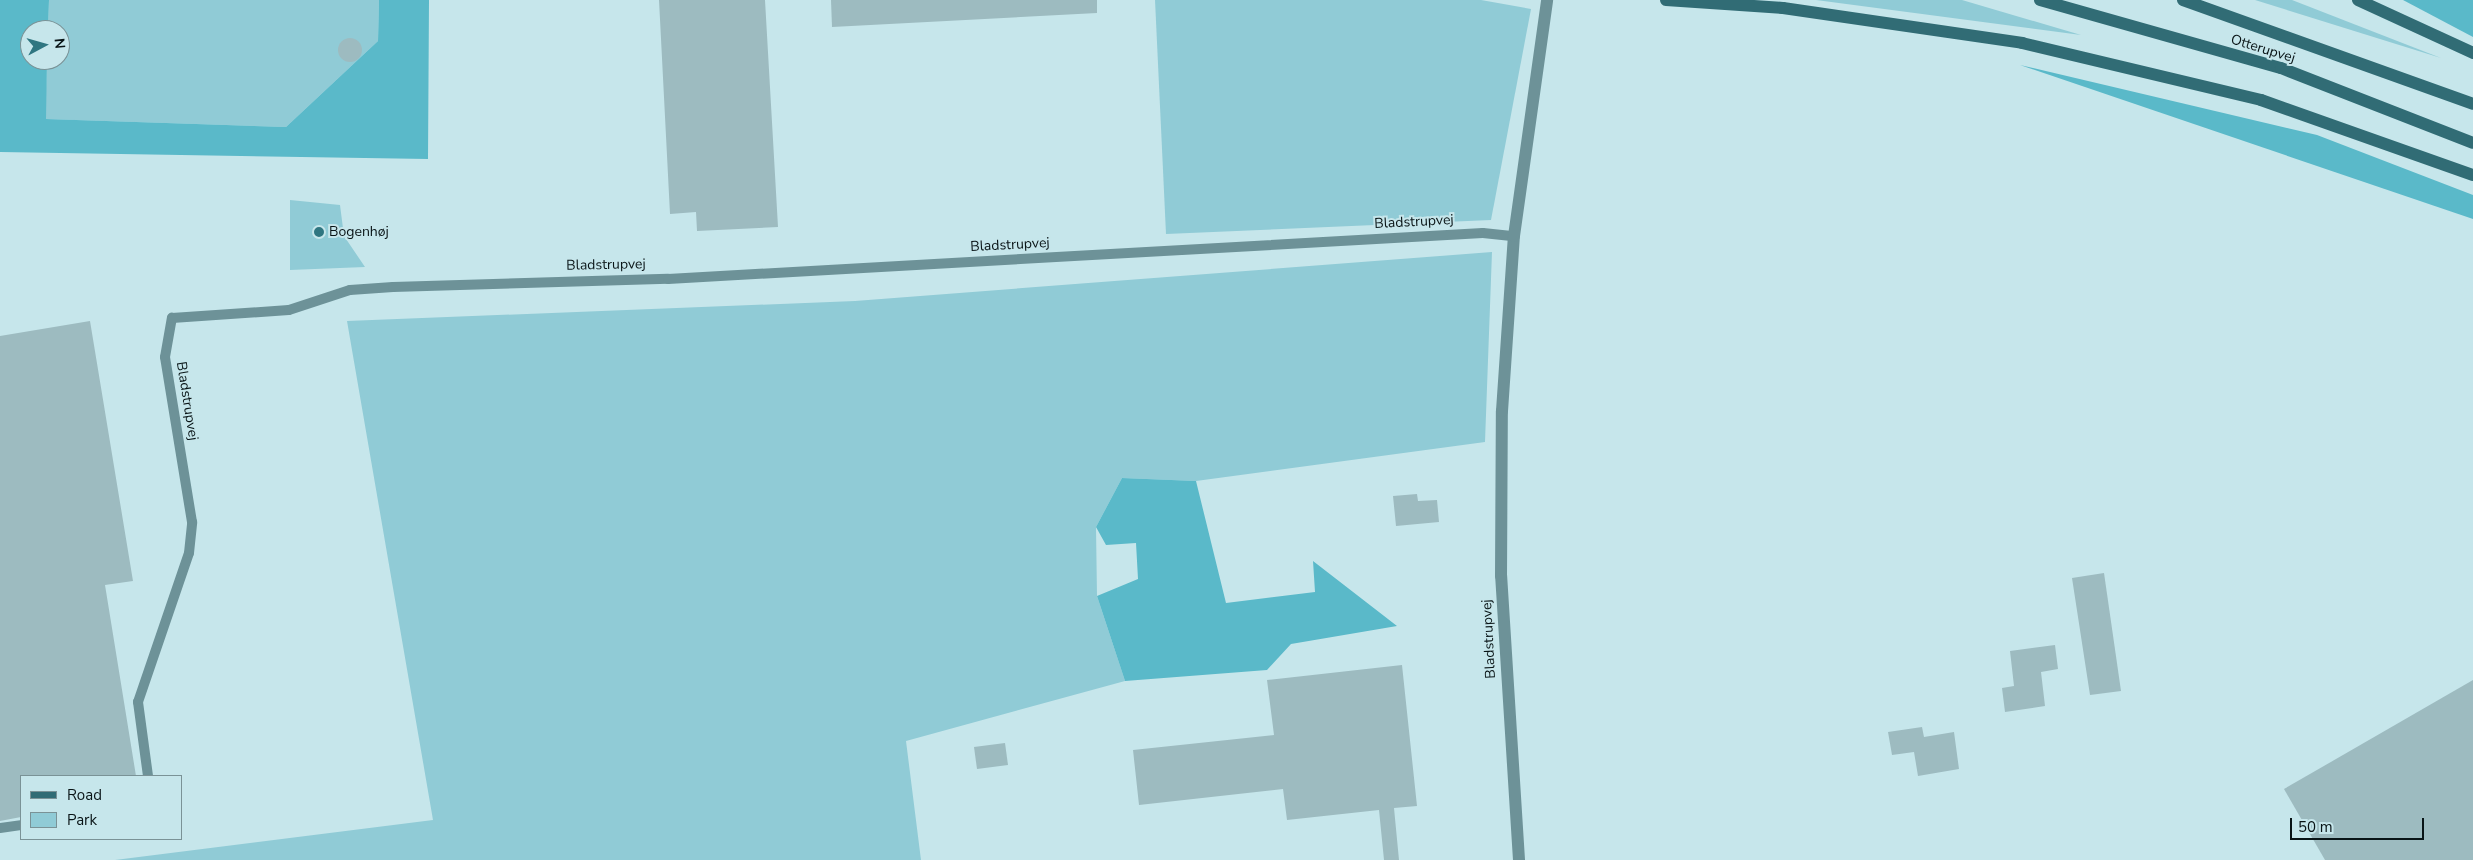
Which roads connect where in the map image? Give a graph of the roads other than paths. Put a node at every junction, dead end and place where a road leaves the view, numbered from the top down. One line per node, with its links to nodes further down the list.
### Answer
1 (1547, 0): 10 (street, Bladstrupvej)
2 (1666, 0): 9 (main road)
3 (2040, 0): 8 (main road, Otterupvej)
4 (2182, 0): 7 (main road, Otterupvej)
5 (2358, 0): 6 (main road)
6 (2473, 53)
7 (2473, 104)
8 (2473, 142)
9 (2473, 175)
10 (1514, 236): 11 (lane, Bladstrupvej); 14 (street, Bladstrupvej)
11 (148, 775)
12 (20, 825): 13 (lane)
13 (0, 828)
14 (1519, 860)

